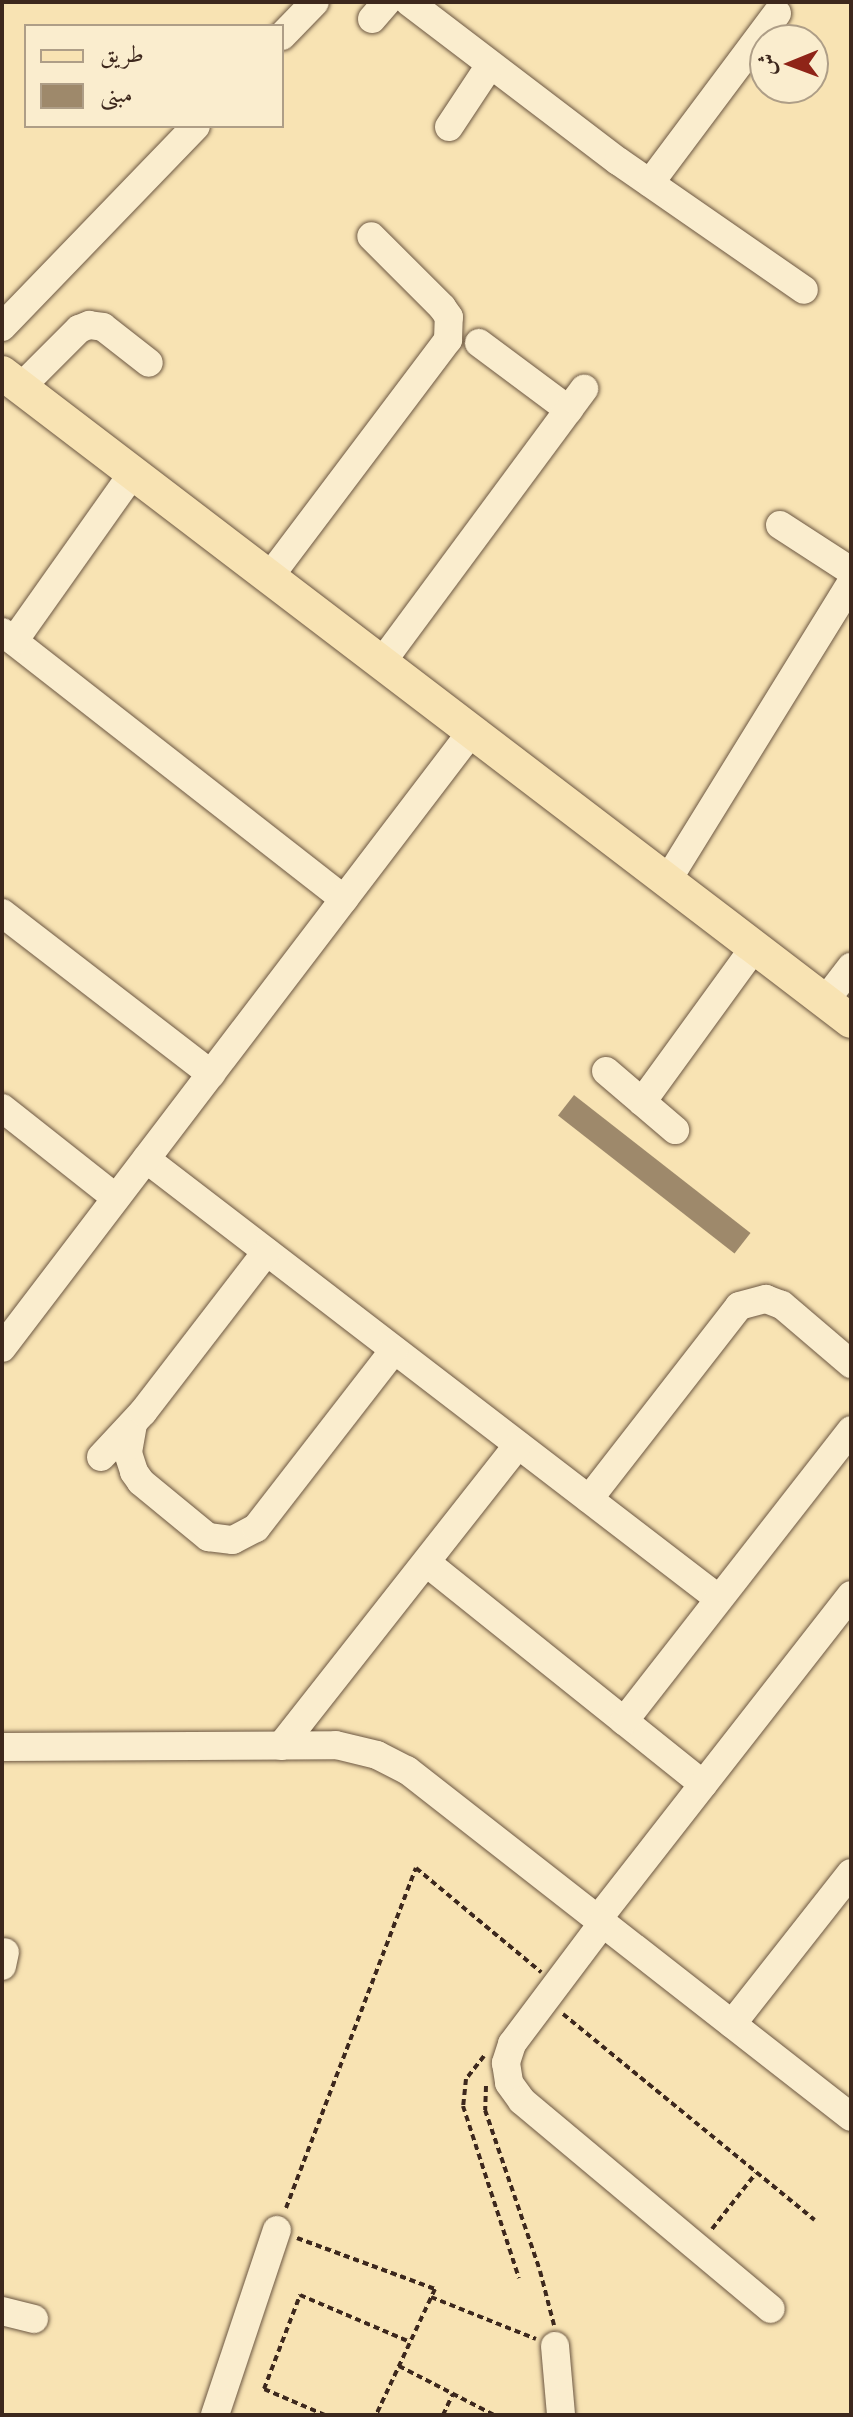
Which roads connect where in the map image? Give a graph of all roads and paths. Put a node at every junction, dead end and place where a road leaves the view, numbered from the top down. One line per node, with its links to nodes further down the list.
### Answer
1 (315, 2): 4 (street)
2 (409, 2): 5 (street)
3 (777, 13): 8 (street)
4 (284, 34)
5 (490, 65): 6 (street); 8 (street)
6 (449, 127)
7 (194, 128): 11 (street)
8 (650, 183): 10 (street)
9 (371, 236): 18 (street)
10 (804, 290)
11 (2, 327)
12 (479, 343): 21 (street)
13 (149, 363): 14 (street)
14 (12, 380): 15 (main road)
15 (133, 473): 18 (main road); 20 (street)
16 (780, 525): 17 (street)
17 (851, 571)
18 (270, 576): 21 (main road)
19 (851, 583): 23 (street)
20 (8, 637): 24 (street)
21 (382, 662): 22 (main road)
22 (472, 731): 23 (main road); 24 (street)
23 (667, 881): 26 (main road)
24 (344, 899): 30 (street)
25 (2, 913): 30 (street)
26 (754, 948): 28 (main road); 31 (street)
27 (851, 967): 28 (street)
28 (838, 1011)
29 (606, 1071): 31 (street)
30 (211, 1074): 34 (street)
31 (642, 1102): 33 (street)
32 (2, 1108): 35 (street)
33 (675, 1130)
34 (146, 1159): 35 (street); 36 (street)
35 (116, 1198): 37 (street)
36 (266, 1252): 38 (street); 40 (street)
37 (2, 1348)
38 (394, 1350): 40 (street); 42 (street)
39 (851, 1364): 44 (street)
40 (133, 1424): 43 (street)
41 (851, 1430): 47 (street)
42 (518, 1445): 44 (street); 45 (street)
43 (101, 1457)
44 (589, 1499): 47 (street)
45 (427, 1563): 48 (street); 49 (street)
46 (851, 1595): 53 (street)
47 (719, 1599): 49 (street)
48 (331, 1686): 50 (street); 51 (street)
49 (624, 1721): 53 (street)
50 (336, 1745): 51 (street); 55 (street)
51 (281, 1746): 52 (street)
52 (2, 1747)
53 (703, 1784): 55 (street)
54 (851, 1873): 57 (street)
55 (600, 1921): 56 (street); 57 (street)
56 (546, 1988): 58 (street); 60 (path); 62 (path)
57 (732, 2024): 59 (street)
58 (499, 2054): 63 (street); 64 (path); 70 (path)
59 (851, 2117)
60 (756, 2173): 61 (path); 63 (path)
61 (815, 2220)
62 (277, 2230): 65 (path); 73 (street)
63 (698, 2247): 66 (street)
64 (519, 2278)
65 (431, 2297): 69 (path); 70 (path)
66 (771, 2309)
67 (2, 2311): 68 (street)
68 (34, 2319)
69 (410, 2342): 71 (path); 74 (path)
70 (555, 2346): 78 (street)
71 (399, 2366): 72 (path); 75 (path)
72 (453, 2394): 76 (path); 77 (path)
73 (215, 2415)
74 (325, 2415)
75 (376, 2415)
76 (443, 2415)
77 (494, 2415)
78 (561, 2415)

